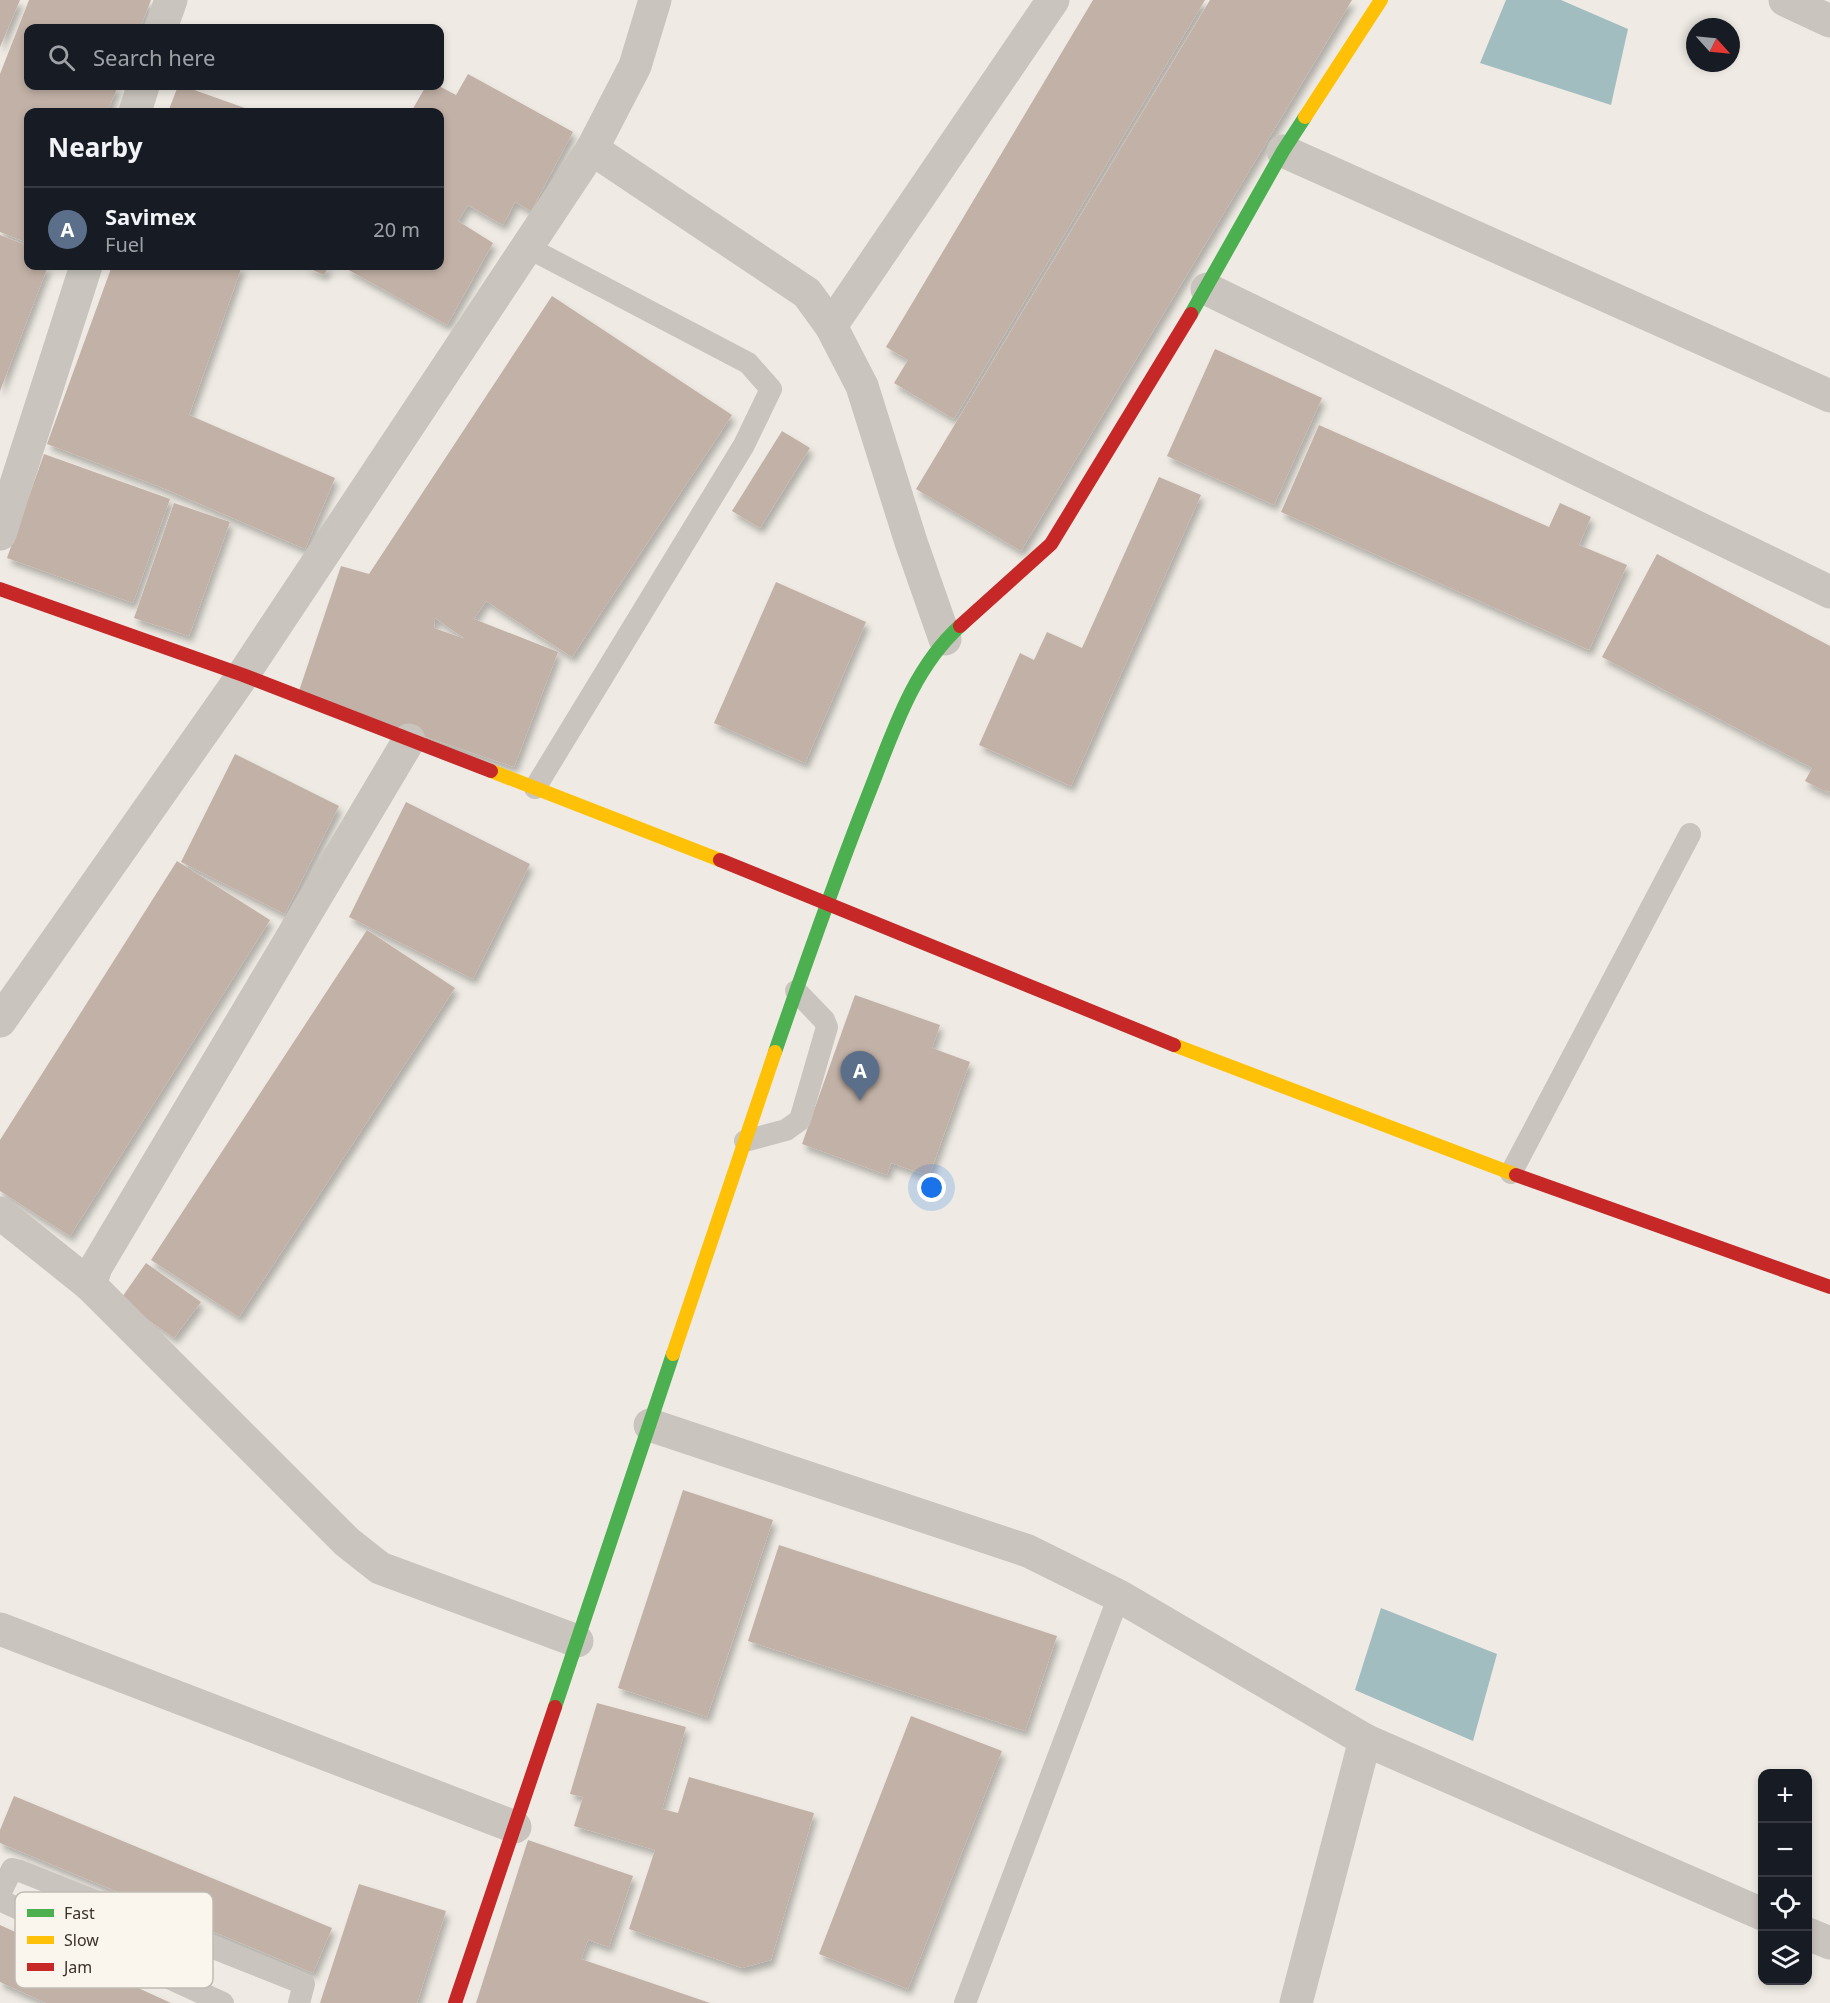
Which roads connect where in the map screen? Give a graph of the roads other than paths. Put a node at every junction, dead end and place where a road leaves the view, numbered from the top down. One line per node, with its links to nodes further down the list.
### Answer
1 (171, 0): 7 (street)
2 (655, 0): 10 (street)
3 (1053, 0): 15 (street)
4 (1381, 0): 11 (street)
5 (1785, 0): 6 (street)
6 (1830, 21)
7 (162, 24)
8 (142, 90): 9 (street)
9 (136, 108)
10 (592, 149): 12 (street); 15 (street)
11 (1283, 152): 14 (street); 16 (street)
12 (527, 247): 21 (street); 23 (lane)
13 (85, 270): 17 (street)
14 (1207, 289): 19 (street); 20 (street)
15 (831, 326): 20 (street)
16 (1830, 396)
17 (0, 534)
18 (0, 589): 21 (street)
19 (1830, 592)
20 (945, 639): 25 (street)
21 (243, 675): 22 (street); 27 (street)
22 (409, 740): 23 (street); 31 (street)
23 (536, 789): 25 (street)
24 (1690, 834): 29 (lane)
25 (826, 901): 26 (street); 29 (street)
26 (796, 991): 28 (street); 28 (lane)
27 (0, 1021)
28 (745, 1141): 33 (street)
29 (1511, 1173): 32 (street)
30 (0, 1213): 31 (street)
31 (90, 1285): 36 (street)
32 (1830, 1287)
33 (650, 1425): 34 (street); 36 (street)
34 (1119, 1596): 37 (street); 50 (lane)
35 (0, 1629): 38 (street)
36 (576, 1641): 38 (street)
37 (1365, 1740): 42 (street); 51 (street)
38 (514, 1827): 49 (street)
39 (73, 1892): 40 (lane)
40 (0, 1896): 41 (lane)
41 (15, 1907)
42 (1758, 1912)
43 (1812, 1936): 44 (street)
44 (1830, 1943)
45 (213, 1948): 48 (lane)
46 (191, 1988): 47 (lane)
47 (224, 2003)
48 (299, 2003)
49 (455, 2003)
50 (965, 2003)
51 (1296, 2003)

